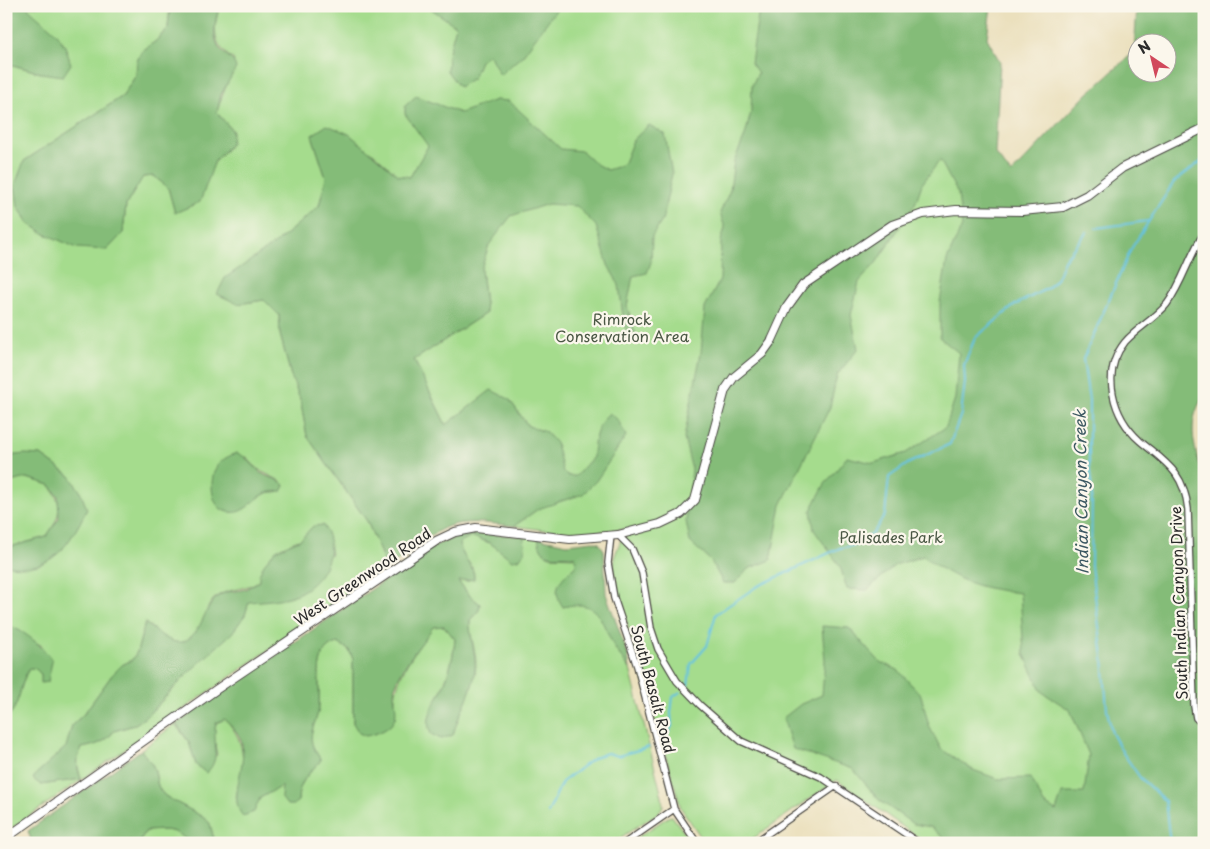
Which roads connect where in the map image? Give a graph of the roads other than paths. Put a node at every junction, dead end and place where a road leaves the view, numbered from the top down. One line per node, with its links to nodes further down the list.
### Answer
1 (1204, 128): 3 (street, West Greenwood Road)
2 (1204, 233): 4 (street, South Indian Canyon Drive)
3 (615, 535): 5 (street); 6 (street, South Basalt Road); 7 (street, West Greenwood Road)
4 (1204, 726)
5 (836, 786): 10 (street); 11 (street)
6 (674, 809): 8 (street); 9 (street, South Basalt Road)
7 (6, 838)
8 (625, 843)
9 (697, 843)
10 (754, 843)
11 (919, 843)

